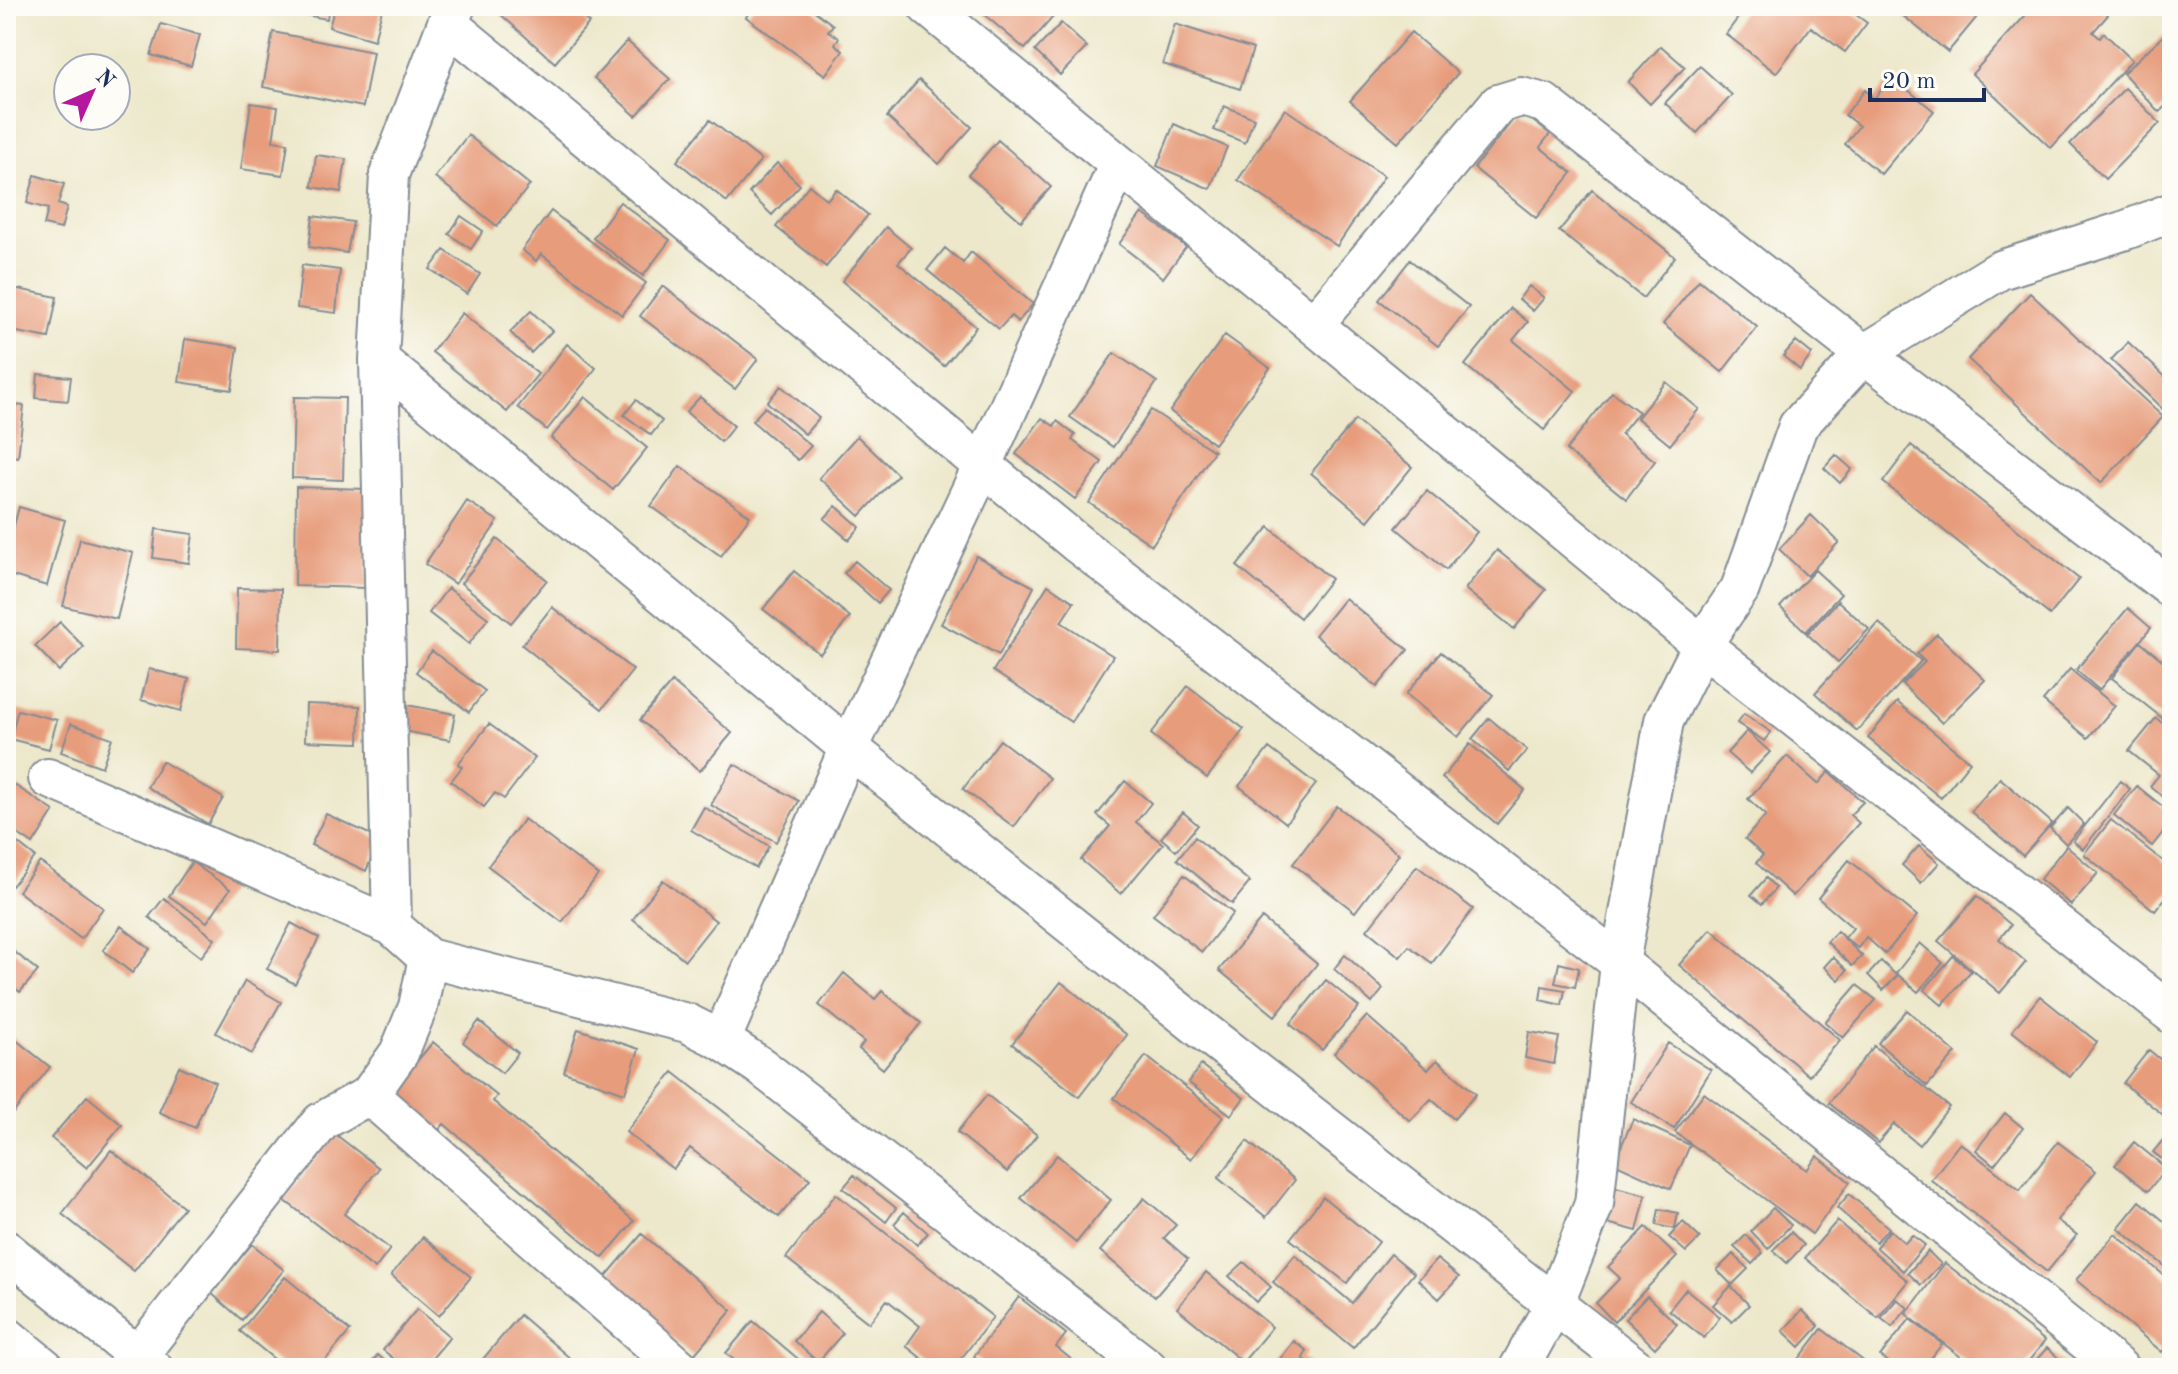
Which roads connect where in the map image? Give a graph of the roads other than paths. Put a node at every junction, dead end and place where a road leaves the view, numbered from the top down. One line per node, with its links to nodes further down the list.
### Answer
1 (927, 6): 3 (street)
2 (451, 14): 9 (street); 10 (street)
3 (1118, 166): 7 (street); 10 (street)
4 (2172, 212): 5 (street)
5 (2126, 230): 6 (street); 8 (street)
6 (2172, 234)
7 (1315, 323): 8 (street); 12 (street)
8 (1864, 354): 11 (street); 12 (street)
9 (379, 360): 13 (street); 15 (street)
10 (982, 467): 13 (street); 17 (street)
11 (2172, 589)
12 (1702, 645): 17 (street); 18 (street)
13 (849, 748): 19 (street); 22 (street)
14 (48, 778): 15 (street)
15 (392, 926): 16 (street)
16 (428, 958): 19 (street); 20 (street)
17 (1620, 963): 22 (street); 30 (street)
18 (2172, 1014)
19 (721, 1040): 27 (street)
20 (369, 1095): 24 (street); 26 (street)
21 (6, 1250): 24 (street)
22 (1555, 1303): 28 (street); 29 (street)
23 (6, 1336): 25 (street)
24 (146, 1362)
25 (45, 1368)
26 (680, 1368)
27 (1148, 1368)
28 (1519, 1368)
29 (1636, 1368)
30 (2119, 1368)

